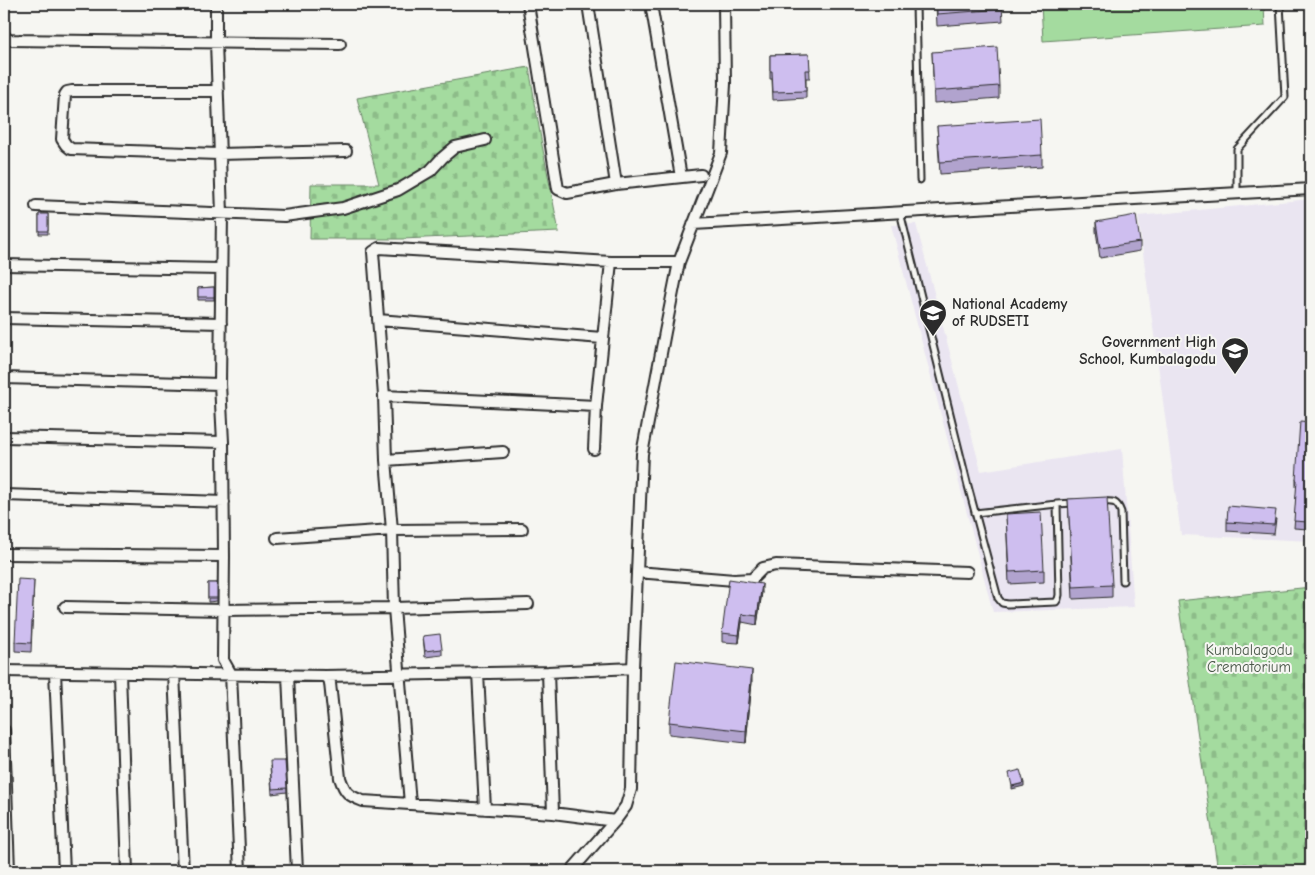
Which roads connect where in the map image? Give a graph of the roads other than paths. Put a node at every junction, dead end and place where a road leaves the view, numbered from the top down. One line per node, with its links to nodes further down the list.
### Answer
1 (216, 4): 9 (street)
2 (528, 4): 18 (street)
3 (588, 4): 18 (street)
4 (651, 4): 16 (street)
5 (724, 4): 24 (street)
6 (916, 4): 17 (lane)
7 (1280, 4): 20 (lane)
8 (4, 35): 9 (street)
9 (216, 42): 10 (street); 11 (street)
10 (340, 44)
11 (218, 91): 14 (street); 14 (street)
12 (485, 140): 23 (street)
13 (346, 151): 14 (street)
14 (220, 154): 23 (street)
15 (701, 175): 16 (street)
16 (681, 177): 18 (street)
17 (920, 180)
18 (616, 184)
19 (1311, 189): 20 (street)
20 (1237, 193): 22 (street)
21 (36, 206): 23 (street)
22 (900, 212): 24 (street); 47 (lane)
23 (222, 214): 28 (street)
24 (694, 224): 26 (street)
25 (611, 262): 26 (street); 30 (street); 32 (street)
26 (679, 262): 53 (street)
27 (4, 265): 28 (street)
28 (222, 268): 31 (street)
29 (4, 318): 31 (street)
30 (378, 320): 32 (street); 35 (street)
31 (221, 323): 34 (street)
32 (602, 338): 36 (street)
33 (4, 378): 34 (street)
34 (220, 384): 38 (street)
35 (384, 396): 36 (street); 41 (street)
36 (596, 406): 39 (street)
37 (4, 437): 38 (street)
38 (223, 442): 43 (street)
39 (594, 449)
40 (503, 452): 41 (street)
41 (386, 460): 48 (street)
42 (4, 495): 43 (street)
43 (224, 502): 52 (street)
44 (1094, 502): 55 (lane)
45 (1075, 503): 46 (lane)
46 (1056, 504): 47 (lane); 47 (lane)
47 (975, 513)
48 (392, 530): 49 (street); 50 (street); 58 (street)
49 (522, 530)
50 (277, 538)
51 (4, 554): 52 (street)
52 (224, 556): 59 (street)
53 (637, 572): 54 (street); 60 (street)
54 (967, 572)
55 (1123, 582)
56 (528, 604): 58 (street)
57 (65, 607): 59 (street)
58 (394, 608): 59 (street); 68 (street)
59 (224, 610): 67 (street)
60 (633, 668): 63 (street); 75 (street)
61 (4, 671): 62 (street)
62 (55, 672): 64 (street); 77 (street)
63 (548, 672): 66 (street); 74 (street)
64 (120, 673): 65 (street); 78 (street)
65 (174, 673): 67 (street); 79 (street)
66 (478, 673): 68 (street); 73 (street)
67 (231, 674): 69 (street); 80 (street)
68 (400, 674): 70 (street); 72 (street)
69 (288, 675): 70 (street); 81 (street)
70 (324, 676): 72 (street)
71 (4, 730): 76 (street)
72 (410, 804): 73 (street)
73 (485, 809): 74 (street)
74 (553, 813): 75 (street)
75 (615, 820): 82 (street)
76 (9, 871)
77 (64, 871)
78 (127, 871)
79 (183, 871)
80 (240, 871)
81 (297, 871)
82 (571, 871)

